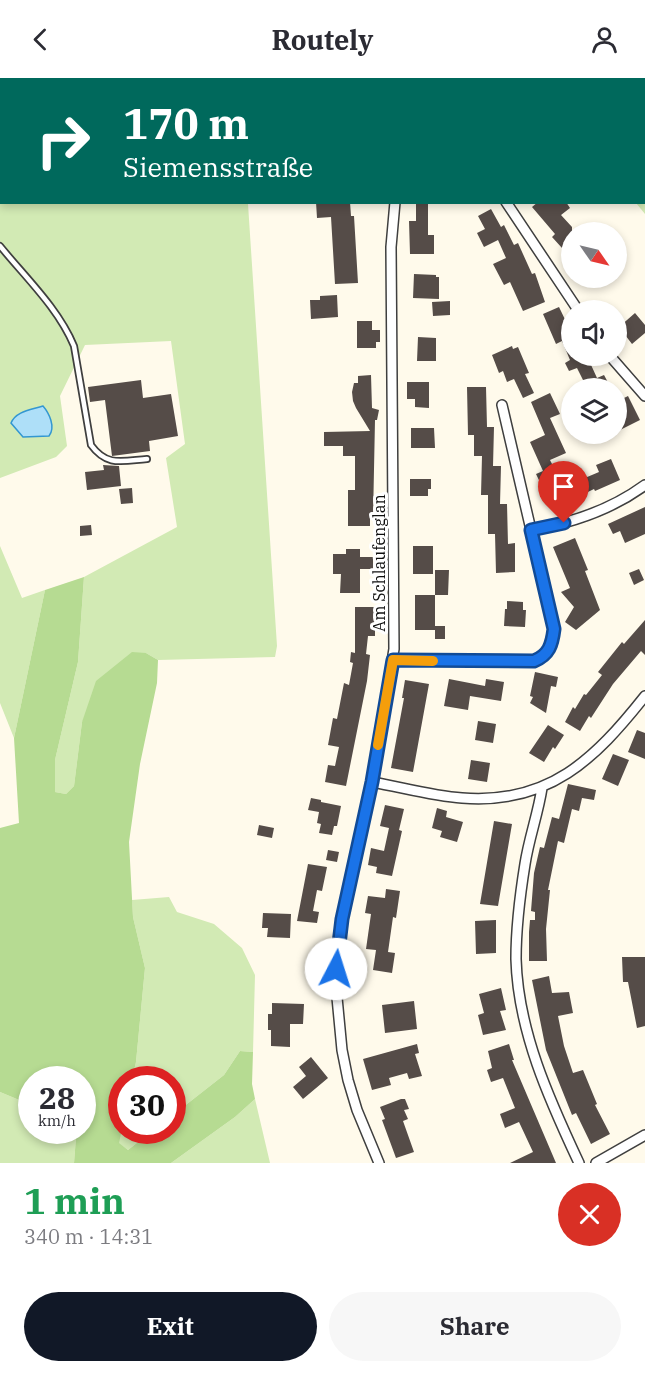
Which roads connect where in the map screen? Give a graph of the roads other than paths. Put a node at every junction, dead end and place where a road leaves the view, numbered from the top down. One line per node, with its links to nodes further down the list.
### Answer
1 (396, 204): 11 (street, Am Schlaufenglan)
2 (507, 204): 4 (street)
3 (0, 246): 8 (lane)
4 (571, 300)
5 (619, 366): 6 (street)
6 (645, 396)
7 (502, 405): 10 (street)
8 (147, 459)
9 (645, 485): 10 (street)
10 (531, 530): 11 (street)
11 (393, 660): 13 (street, Am Schlaufenglan)
12 (645, 696): 14 (street)
13 (372, 782): 14 (street); 16 (street, Am Schlaufenglan)
14 (542, 788): 17 (street)
15 (645, 1135): 18 (street)
16 (379, 1163)
17 (579, 1163)
18 (596, 1163)

